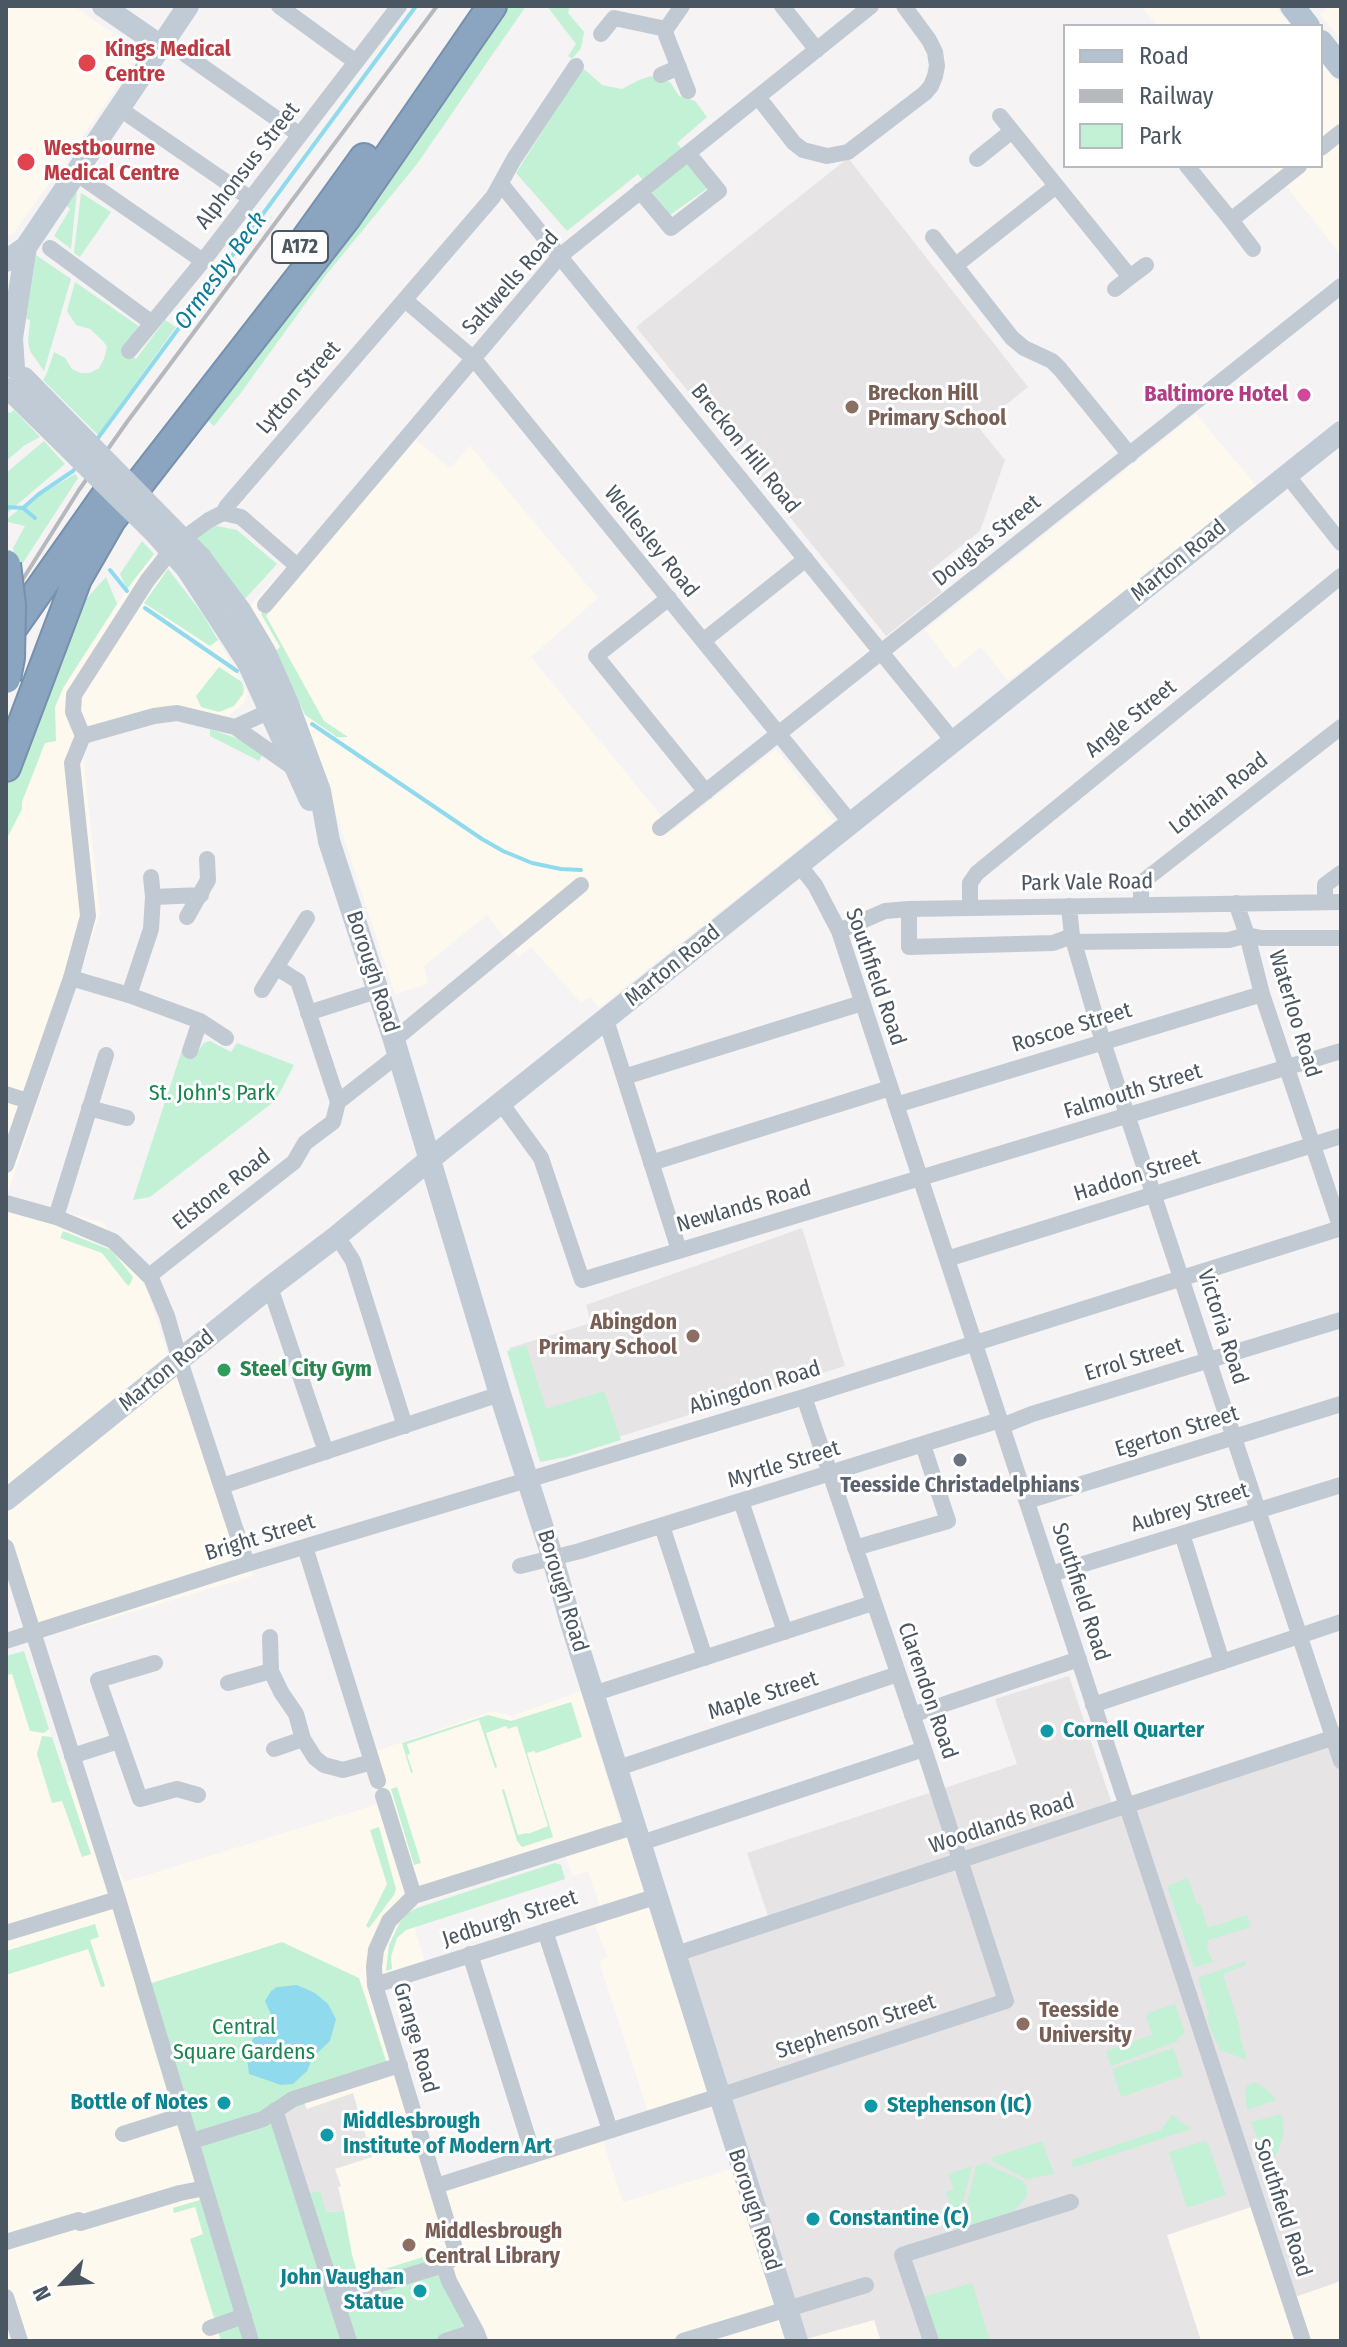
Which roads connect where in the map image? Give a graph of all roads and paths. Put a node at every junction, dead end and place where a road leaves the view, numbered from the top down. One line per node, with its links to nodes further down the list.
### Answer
1 (103, 6): 15 (street)
2 (188, 6): 15 (street)
3 (399, 6): 18 (street, Alphonsus Street)
4 (470, 6): 69 (highway, A172)
5 (492, 6): 79 (highway, A172)
6 (682, 6): 12 (street)
7 (782, 6): 16 (street)
8 (871, 6): 16 (street, Saltwells Road)
9 (904, 6): 24 (street)
10 (290, 9): 18 (street)
11 (610, 12): 12 (street); 13 (street)
12 (666, 29): 20 (street)
13 (601, 34)
14 (1323, 44): 21 (main road)
15 (161, 46): 25 (street)
16 (817, 50): 24 (street, Saltwells Road)
17 (186, 55): 29 (street)
18 (356, 62): 29 (street, Alphonsus Street)
19 (576, 66): 36 (street, Lytton Street)
20 (679, 67): 22 (street); 23 (street)
21 (1341, 67)
22 (661, 75)
23 (688, 91)
24 (758, 97): 31 (street, Saltwells Road)
25 (120, 109): 35 (street); 39 (street)
26 (1000, 116): 27 (street)
27 (1012, 131): 32 (street); 37 (street)
28 (1341, 132): 30 (street)
29 (300, 135): 39 (street, Alphonsus Street)
30 (1323, 146)
31 (688, 153): 38 (street, Saltwells Road); 38 (street)
32 (977, 159)
33 (1189, 168): 40 (street)
34 (1296, 168): 40 (street)
35 (77, 174): 43 (street); 47 (street)
36 (501, 184): 45 (street, Breckon Hill Road); 53 (street, Lytton Street)
37 (1056, 186): 48 (street); 50 (street)
38 (640, 191): 45 (street, Saltwells Road)
39 (251, 199): 47 (street, Alphonsus Street)
40 (1231, 220): 44 (street)
41 (933, 237): 48 (street)
42 (50, 248): 54 (street)
43 (16, 249): 46 (street); 57 (street)
44 (1253, 249)
45 (560, 256): 56 (street, Saltwells Road); 63 (street, Breckon Hill Road)
46 (6, 261)
47 (203, 261): 54 (street, Alphonsus Street)
48 (956, 265): 59 (street)
49 (1146, 265): 50 (street)
50 (1130, 277): 52 (street)
51 (1341, 286): 59 (street, Douglas Street)
52 (1115, 289)
53 (405, 300): 56 (street, Wellesley Road); 61 (street, Lytton Street)
54 (152, 323): 55 (street, Alphonsus Street)
55 (129, 351)
56 (474, 359): 65 (street, Saltwells Road); 67 (street, Wellesley Road)
57 (12, 376): 73 (street, Borough Road, bridge)
58 (1341, 432): 60 (street, Marton Road)
59 (1130, 455): 71 (street, Douglas Street)
60 (1287, 475): 62 (street); 78 (street, Marton Road)
61 (223, 513): 65 (street); 77 (street, Lytton Street)
62 (1341, 543)
63 (806, 559): 70 (street); 71 (street, Breckon Hill Road)
64 (6, 564): 72 (highway, bridge)
65 (296, 565): 68 (street, Saltwells Road)
66 (1341, 576): 96 (street, Angle Street)
67 (669, 598): 70 (street, Wellesley Road); 81 (street)
68 (265, 605)
69 (6, 637)
70 (703, 641): 76 (street, Wellesley Road)
71 (882, 653): 76 (street, Douglas Street); 78 (street, Breckon Hill Road)
72 (6, 679)
73 (279, 707): 74 (street); 80 (street, Borough Road); 84 (street, Borough Road)
74 (235, 727): 77 (street); 80 (street)
75 (1341, 727): 94 (street, Lothian Road)
76 (779, 734): 81 (street, Douglas Street); 82 (street, Wellesley Road)
77 (83, 736): 105 (street)
78 (954, 742): 82 (street, Marton Road)
79 (6, 767)
80 (295, 769): 84 (street, Borough Road)
81 (706, 792): 83 (street, Douglas Street)
82 (851, 823): 86 (street, Marton Road)
83 (660, 828)
84 (329, 841): 107 (street, Borough Road)
85 (207, 859): 90 (street)
86 (799, 865): 100 (street, Southfield Road); 112 (street, Marton Road)
87 (1341, 873): 92 (street)
88 (151, 877): 91 (street)
89 (581, 885): 116 (street)
90 (201, 895): 91 (street); 98 (street)
91 (153, 897): 109 (street)
92 (1333, 902): 93 (street, Park Vale Road)
93 (1236, 903): 94 (street, Park Vale Road); 101 (street, Waterloo Road)
94 (1141, 905): 95 (street, Park Vale Road)
95 (1069, 906): 96 (street, Park Vale Road); 103 (street, Victoria Road)
96 (970, 907): 97 (street, Park Vale Road)
97 (909, 909): 100 (street, Park Vale Road); 103 (street)
98 (187, 917)
99 (307, 918): 104 (street)
100 (839, 931): 110 (street, Southfield Road)
101 (1247, 935): 102 (street); 103 (street); 108 (street, Waterloo Road)
102 (1341, 938)
103 (1073, 939): 115 (street, Victoria Road)
104 (277, 968): 106 (street); 111 (street)
105 (71, 978): 109 (street); 124 (street)
106 (262, 990)
107 (377, 991): 111 (street); 116 (street, Borough Road)
108 (1262, 994): 115 (street, Roscoe Street); 120 (street, Waterloo Road)
109 (129, 995): 113 (street)
110 (862, 1003): 121 (street); 123 (street, Southfield Road)
111 (308, 1013): 125 (street)
112 (606, 1020): 121 (street); 126 (street, Marton Road)
113 (200, 1021): 114 (street); 117 (street)
114 (226, 1038)
115 (1103, 1042): 123 (street, Roscoe Street); 128 (street, Victoria Road)
116 (396, 1048): 125 (street, Elstone Road); 132 (street, Borough Road)
117 (190, 1051)
118 (1341, 1051): 120 (street, Falmouth Street)
119 (106, 1055): 127 (street)
120 (1287, 1068): 128 (street, Falmouth Street); 131 (street, Waterloo Road)
121 (624, 1077): 133 (street)
122 (6, 1094): 124 (street)
123 (893, 1097): 133 (street, Roscoe Street); 135 (street, Southfield Road)
124 (28, 1101): 134 (street)
125 (338, 1102): 143 (street, Elstone Road)
126 (501, 1103): 132 (street, Marton Road); 141 (street, Newlands Road)
127 (89, 1108): 129 (street); 138 (street)
128 (1128, 1117): 135 (street, Falmouth Street); 136 (street, Victoria Road)
129 (127, 1118)
130 (1341, 1136): 131 (street, Haddon Street)
131 (1313, 1144): 136 (street, Haddon Street); 139 (street, Waterloo Road)
132 (429, 1160): 140 (street, Marton Road); 150 (street, Borough Road)
133 (651, 1163): 141 (street)
134 (6, 1165)
135 (920, 1178): 141 (street, Newlands Road); 142 (street, Southfield Road)
136 (1154, 1193): 142 (street, Haddon Street); 144 (street, Victoria Road)
137 (6, 1203): 138 (street)
138 (56, 1217): 143 (street)
139 (1341, 1229): 144 (street)
140 (337, 1236): 145 (street, Marton Road); 154 (street)
141 (679, 1250)
142 (947, 1259): 147 (street, Southfield Road)
143 (150, 1277): 149 (street)
144 (1182, 1278): 147 (street, Abingdon Road); 148 (street, Victoria Road)
145 (270, 1287): 149 (street, Marton Road); 157 (street)
146 (1341, 1320): 148 (street, Errol Street)
147 (974, 1342): 151 (street, Abingdon Road); 153 (street, Southfield Road)
148 (1209, 1360): 153 (street, Errol Street); 155 (street, Victoria Road)
149 (180, 1361): 160 (street); 162 (street, Marton Road)
150 (500, 1394): 154 (street); 159 (street, Borough Road)
151 (804, 1397): 158 (street, Clarendon Road); 159 (street, Abingdon Road)
152 (1341, 1404): 155 (street, Egerton Street)
153 (1001, 1423): 156 (street, Myrtle Street); 164 (street, Southfield Road)
154 (405, 1426): 157 (street)
155 (1235, 1437): 164 (street, Egerton Street); 165 (street, Victoria Road)
156 (923, 1445): 158 (street, Myrtle Street); 170 (street)
157 (326, 1452): 160 (street)
158 (830, 1473): 163 (street, Myrtle Street); 170 (street, Clarendon Road)
159 (538, 1476): 169 (street, Bright Street); 171 (street, Borough Road)
160 (222, 1486): 172 (street)
161 (1341, 1486): 165 (street, Aubrey Street)
162 (6, 1500)
163 (741, 1501): 166 (street, Myrtle Street); 178 (street)
164 (1027, 1501): 174 (street, Southfield Road)
165 (1259, 1510): 167 (street, Aubrey Street); 179 (street, Victoria Road)
166 (662, 1526): 171 (street, Myrtle Street); 182 (street)
167 (1182, 1534): 174 (street, Aubrey Street); 184 (street)
168 (6, 1547): 177 (street)
169 (305, 1547): 172 (street, Bright Street); 199 (street)
170 (855, 1548): 175 (street, Clarendon Road)
171 (552, 1556): 173 (street, Myrtle Street); 189 (street, Borough Road)
172 (247, 1564): 177 (street, Bright Street)
173 (520, 1566)
174 (1051, 1574): 183 (street, Southfield Road)
175 (873, 1603): 178 (street); 187 (street, Clarendon Road)
176 (1341, 1622): 179 (street)
177 (33, 1632): 181 (street, Bright Street); 197 (street)
178 (785, 1632): 182 (street)
179 (1301, 1636): 184 (street); 192 (street, Victoria Road)
180 (270, 1637): 186 (street)
181 (6, 1641)
182 (705, 1658): 189 (street)
183 (1079, 1659): 190 (street, Southfield Road); 191 (street)
184 (1222, 1662): 190 (street)
185 (155, 1663): 194 (street)
186 (271, 1671): 188 (street); 193 (street)
187 (898, 1674): 191 (street, Clarendon Road); 200 (street, Maple Street)
188 (228, 1683)
189 (593, 1694): 200 (street, Borough Road)
190 (1093, 1705): 202 (street, Southfield Road)
191 (912, 1715): 196 (street, Clarendon Road)
192 (1337, 1736): 198 (street, Victoria Road); 202 (street, Woodlands Road)
193 (303, 1739): 195 (street); 199 (street)
194 (119, 1741): 197 (street); 201 (street)
195 (274, 1749)
196 (924, 1749): 203 (street); 204 (street, Clarendon Road)
197 (72, 1756): 207 (street)
198 (1341, 1761)
199 (372, 1762): 205 (street)
200 (618, 1768): 203 (street, Borough Road)
201 (198, 1795)
202 (1126, 1806): 204 (street, Woodlands Road); 241 (street, Southfield Road)
203 (638, 1834): 205 (street); 206 (street, Borough Road)
204 (960, 1861): 211 (street, Woodlands Road); 213 (street, Clarendon Road)
205 (414, 1896): 212 (street, Grange Road)
206 (658, 1896): 208 (street, Jedburgh Street); 211 (street, Borough Road)
207 (118, 1899): 209 (street); 217 (street)
208 (545, 1931): 210 (street, Jedburgh Street); 218 (street)
209 (6, 1933)
210 (470, 1954): 212 (street, Jedburgh Street); 221 (street)
211 (676, 1954): 215 (street, Borough Road)
212 (375, 1985): 214 (street, Grange Road)
213 (1006, 2001): 215 (street, Stephenson Street)
214 (400, 2065): 216 (street); 222 (street, Grange Road)
215 (719, 2096): 218 (street, Stephenson Street); 230 (street, Borough Road)
216 (275, 2110): 220 (street); 229 (street)
217 (183, 2115): 219 (street); 220 (street)
218 (608, 2123): 221 (street, Stephenson Street)
219 (123, 2134)
220 (192, 2141): 223 (street)
221 (533, 2154): 222 (street, Stephenson Street)
222 (436, 2186): 226 (street, Grange Road)
223 (205, 2188): 225 (street); 231 (street)
224 (1071, 2202): 240 (street)
225 (6, 2242)
226 (450, 2260): 229 (street); 233 (street, Grange Road)
227 (866, 2285): 230 (street)
228 (6, 2297): 234 (street)
229 (336, 2297): 236 (street)
230 (786, 2308): 238 (street); 239 (street, Borough Road)
231 (244, 2316): 232 (street); 235 (street)
232 (210, 2328)
233 (478, 2336): 237 (street)
234 (20, 2341)
235 (251, 2341)
236 (349, 2341)
237 (445, 2341)
238 (683, 2341)
239 (797, 2341)
240 (931, 2341)
241 (1303, 2341)

